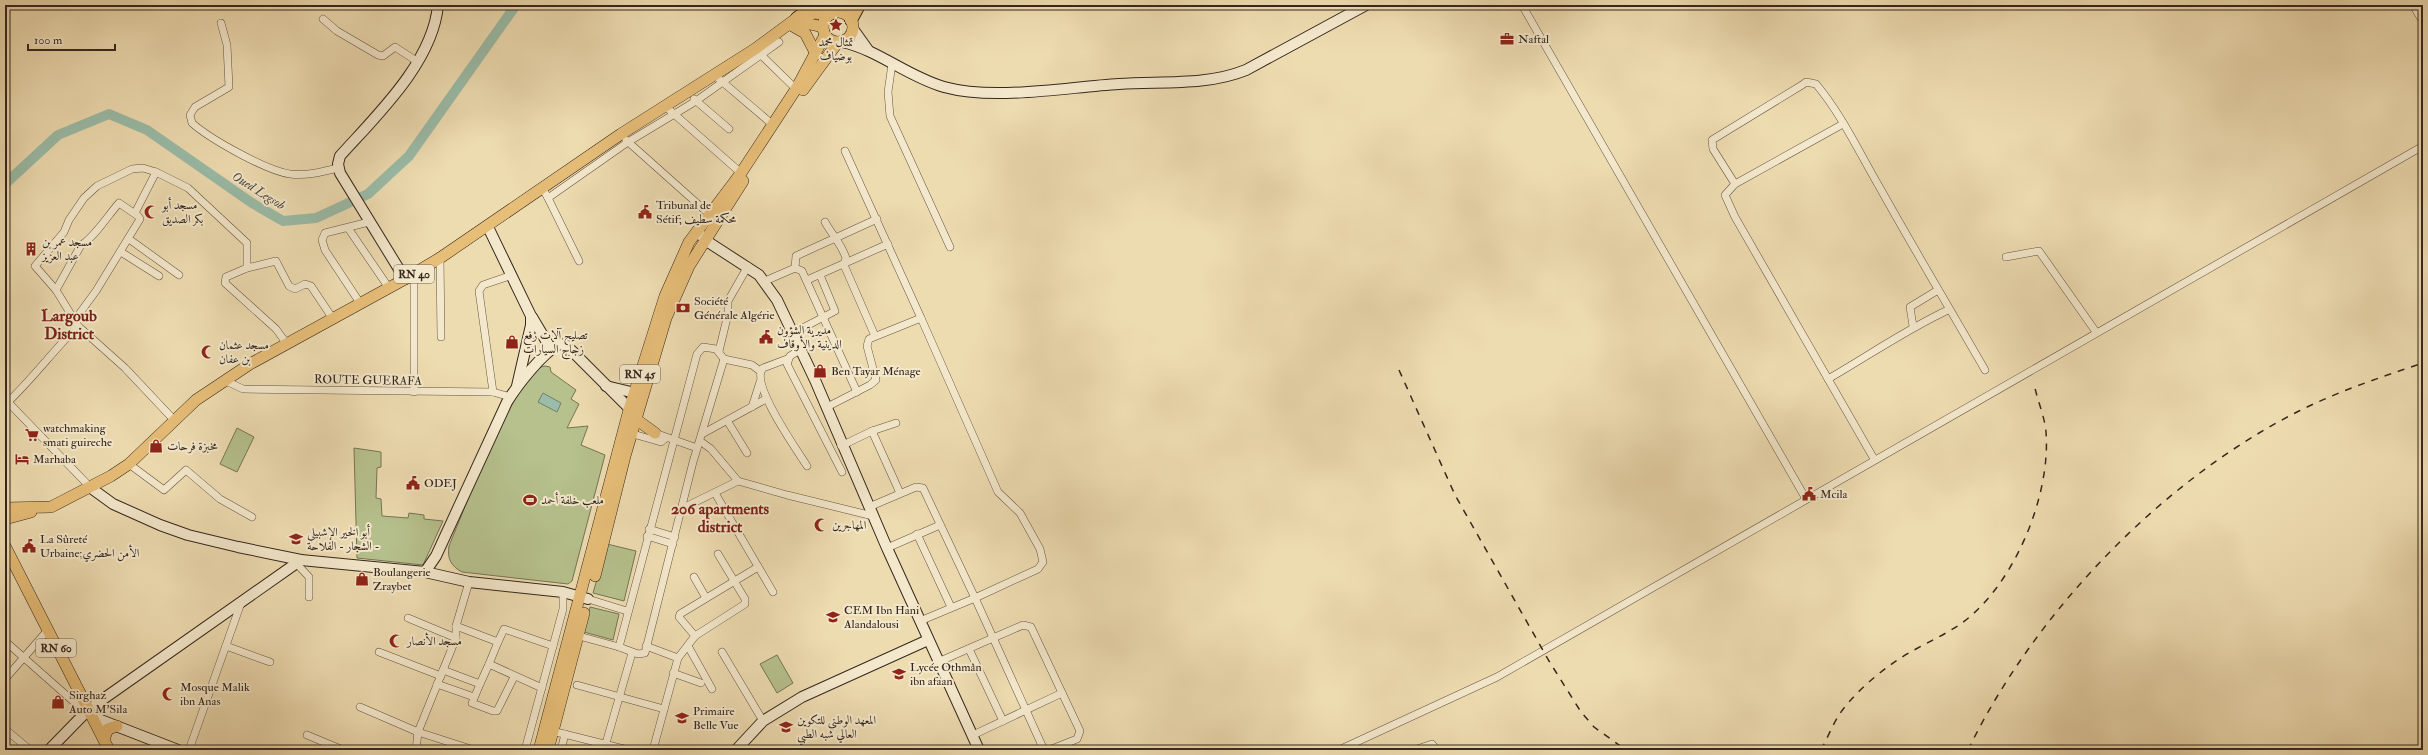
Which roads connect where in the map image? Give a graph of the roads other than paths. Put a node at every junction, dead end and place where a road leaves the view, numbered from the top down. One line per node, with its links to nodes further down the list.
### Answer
1 (438, 5): 19 (street)
2 (816, 5): 11 (highway, RN 40)
3 (859, 5): 12 (highway)
4 (1366, 5): 20 (street)
5 (1522, 5): 121 (street)
6 (2413, 5): 9 (street)
7 (834, 11): 11 (main road); 12 (main road); 13 (main road)
8 (323, 19): 19 (street)
9 (2423, 22)
10 (221, 23): 33 (street)
11 (791, 24): 13 (main road); 17 (main road, RN 40); 18 (main road)
12 (852, 25): 15 (main road); 16 (street)
13 (824, 31): 15 (main road); 18 (main road, RN 45)
14 (779, 42): 17 (street)
15 (840, 42): 16 (street); 48 (main road, RN 45)
16 (868, 50): 20 (street)
17 (757, 52): 21 (main road, RN 40); 22 (street)
18 (816, 54): 22 (main road, RN 45)
19 (418, 62): 33 (street)
20 (892, 64): 50 (street)
21 (719, 78): 23 (main road, RN 40); 24 (street); 27 (street)
22 (796, 89): 27 (main road, RN 45)
23 (686, 92): 24 (street); 25 (main road, RN 40)
24 (696, 101): 26 (street); 29 (street)
25 (665, 106): 26 (street); 30 (main road, RN 40)
26 (673, 115): 30 (street); 35 (street)
27 (772, 124): 35 (main road, RN 45)
28 (1843, 124): 36 (street); 36 (street); 68 (street)
29 (729, 129)
30 (625, 138): 37 (main road, RN 40); 39 (street)
31 (2423, 146): 77 (street)
32 (845, 151): 40 (street)
33 (338, 168): 41 (street)
34 (156, 172): 38 (street); 57 (street); 67 (street)
35 (741, 173): 39 (main road, RN 45)
36 (1735, 184): 89 (street)
37 (546, 193): 43 (main road, RN 40); 54 (street)
38 (135, 213): 47 (street); 67 (street)
39 (709, 214): 45 (main road, RN 45)
40 (877, 219): 46 (street); 49 (street)
41 (369, 222): 44 (street); 63 (street)
42 (825, 222): 46 (street)
43 (488, 227): 53 (main road, RN 40); 60 (street)
44 (348, 228): 66 (street); 69 (street)
45 (698, 230): 48 (street); 97 (main road, RN 45)
46 (836, 238): 55 (street); 58 (street)
47 (129, 239): 51 (street); 59 (street)
48 (705, 240): 56 (street); 104 (main road, RN 45)
49 (888, 244): 55 (street); 73 (street)
50 (950, 247)
51 (120, 252): 62 (street); 75 (street)
52 (2006, 257): 77 (street)
53 (440, 258): 63 (main road, RN 40); 80 (street)
54 (579, 261)
55 (844, 265): 61 (street); 79 (street)
56 (748, 266): 65 (street); 84 (street)
57 (247, 268): 74 (street); 81 (street)
58 (795, 268): 64 (street); 65 (street)
59 (179, 275)
60 (512, 275): 71 (street); 95 (street)
61 (820, 275): 64 (street); 72 (street)
62 (159, 276)
63 (409, 277): 66 (main road, RN 40); 94 (street)
64 (807, 280): 72 (street)
65 (765, 281): 78 (street)
66 (389, 288): 69 (main road, RN 40)
67 (56, 290): 75 (street)
68 (1938, 290): 70 (street); 76 (street)
69 (360, 303): 74 (main road, RN 40)
70 (1948, 310): 76 (street); 87 (street)
71 (531, 316): 82 (street); 93 (street)
72 (824, 317): 78 (street); 96 (street)
73 (921, 318): 79 (street); 149 (street)
74 (333, 319): 81 (main road, RN 40)
75 (76, 324): 100 (street); 103 (street)
76 (1913, 326): 89 (street)
77 (2096, 332): 113 (street)
78 (792, 333): 83 (street)
79 (875, 336): 96 (street)
80 (441, 337)
81 (286, 344): 90 (main road, RN 40)
82 (551, 349): 92 (street); 93 (street)
83 (800, 350): 86 (street); 102 (street)
84 (719, 351): 85 (street); 109 (street)
85 (724, 359): 88 (street); 110 (street)
86 (788, 359): 88 (street); 116 (street)
87 (1985, 370)
88 (760, 371): 91 (street)
89 (1828, 379): 113 (street)
90 (226, 381): 94 (street, ROUTE GUERAFA); 103 (main road, RN 40)
91 (760, 382): 99 (street); 101 (street)
92 (606, 386): 97 (street); 104 (street)
93 (516, 388): 98 (street)
94 (414, 392): 95 (street, ROUTE GUERAFA)
95 (493, 392): 98 (street, ROUTE GUERAFA)
96 (856, 392): 102 (street)
97 (635, 393): 104 (main road, RN 45)
98 (510, 397): 136 (street)
99 (766, 399): 101 (street); 115 (street)
100 (6, 400): 118 (street)
101 (752, 407): 105 (street)
102 (826, 407): 111 (street)
103 (174, 420): 114 (main road, RN 40)
104 (634, 421): 108 (main road); 109 (street); 147 (main road, RN 45); 147 (main road, RN 45)
105 (728, 422): 110 (street); 112 (street)
106 (896, 423): 107 (street)
107 (872, 431): 111 (street); 120 (street)
108 (655, 433): 109 (street)
109 (670, 439): 110 (street); 129 (street)
110 (700, 441): 117 (street); 123 (street)
111 (841, 446): 125 (street)
112 (747, 453)
113 (1874, 459): 121 (street)
114 (129, 464): 118 (main road, RN 40); 126 (street)
115 (807, 466)
116 (842, 472)
117 (738, 481): 119 (street); 125 (street)
118 (91, 488): 124 (main road, RN 40); 137 (street)
119 (715, 493): 123 (street); 138 (street)
120 (900, 493): 125 (street); 128 (street)
121 (1806, 499): 224 (street)
122 (5, 508): 124 (main road, RN 40)
123 (683, 508): 131 (street)
124 (40, 509): 127 (main road, RN 40)
125 (871, 512): 134 (street)
126 (252, 517)
127 (5, 519)
128 (940, 524): 130 (street); 149 (street)
129 (648, 532): 131 (street); 132 (street); 152 (street)
130 (917, 534): 134 (street); 151 (street)
131 (675, 537): 132 (street)
132 (673, 544): 166 (street)
133 (5, 546): 156 (main road, RN 60)
134 (887, 548): 154 (street)
135 (718, 554): 142 (street)
136 (436, 556): 139 (street); 140 (street)
137 (299, 562): 139 (street); 146 (street); 150 (street)
138 (758, 567): 142 (street); 145 (street)
139 (425, 572): 140 (street)
140 (441, 577): 143 (street)
141 (694, 577): 148 (street)
142 (735, 581): 148 (street); 158 (street)
143 (469, 582): 144 (street); 155 (street)
144 (562, 592): 147 (street); 165 (street)
145 (773, 592)
146 (309, 597)
147 (585, 598): 152 (street); 157 (main road, RN 45); 215 (main road, RN 45)
148 (706, 598): 158 (street)
149 (975, 598): 151 (street); 160 (street)
150 (241, 603): 164 (street); 192 (street)
151 (951, 607): 154 (street)
152 (627, 610): 168 (street)
153 (408, 618): 159 (street)
154 (920, 621): 161 (street)
155 (456, 626): 159 (street); 163 (street)
156 (47, 631): 173 (street); 192 (main road, RN 60)
157 (578, 636): 168 (street); 199 (main road, RN 45)
158 (695, 636): 167 (street)
159 (456, 638): 178 (street)
160 (993, 638): 169 (street); 188 (street); 194 (street)
161 (928, 640): 176 (street); 195 (street)
162 (5, 641): 173 (street)
163 (498, 642): 165 (street); 177 (street)
164 (226, 646): 175 (street); 210 (street)
165 (553, 646): 186 (street)
166 (646, 646): 172 (street); 174 (street)
167 (688, 646): 174 (street); 187 (street)
168 (619, 647): 172 (street)
169 (969, 649): 176 (street); 196 (street)
170 (380, 652): 178 (street)
171 (722, 652): 195 (street)
172 (632, 653): 190 (street)
173 (23, 658): 181 (street); 192 (street)
174 (678, 658): 179 (street)
175 (270, 662)
176 (938, 662): 203 (street)
177 (489, 664): 180 (street); 184 (street)
178 (442, 673): 183 (street); 184 (street)
179 (673, 673): 182 (street); 193 (street)
180 (514, 677): 186 (street); 189 (street)
181 (5, 679)
182 (701, 683)
183 (437, 684): 189 (street); 200 (street)
184 (480, 684): 189 (street)
185 (577, 686): 190 (street)
186 (542, 688): 214 (street)
187 (712, 689)
188 (1062, 694): 194 (street); 223 (street)
189 (474, 697)
190 (619, 697): 193 (street); 205 (street)
191 (360, 707): 200 (street)
192 (89, 709): 197 (street); 204 (main road, RN 60); 207 (street)
193 (664, 709): 219 (street)
194 (1025, 711): 196 (street); 222 (street)
195 (763, 721): 220 (street)
196 (1003, 721): 203 (street)
197 (117, 726): 204 (main road); 209 (street)
198 (5, 729): 206 (street)
199 (552, 731): 201 (street); 216 (main road, RN 45)
200 (418, 732): 212 (street); 213 (street)
201 (565, 734): 205 (street); 217 (street)
202 (307, 735): 211 (street)
203 (973, 735): 221 (street)
204 (104, 739): 208 (main road, RN 60)
205 (604, 747): 218 (street)
206 (30, 750)
207 (49, 750)
208 (109, 750)
209 (178, 750)
210 (189, 750)
211 (343, 750)
212 (416, 750)
213 (474, 750)
214 (525, 750)
215 (539, 750)
216 (548, 750)
217 (561, 750)
218 (624, 750)
219 (653, 750)
220 (736, 750)
221 (979, 750)
222 (1044, 750)
223 (1049, 750)
224 (1339, 750)
225 (1414, 750): 226 (street)
226 (1437, 750)

